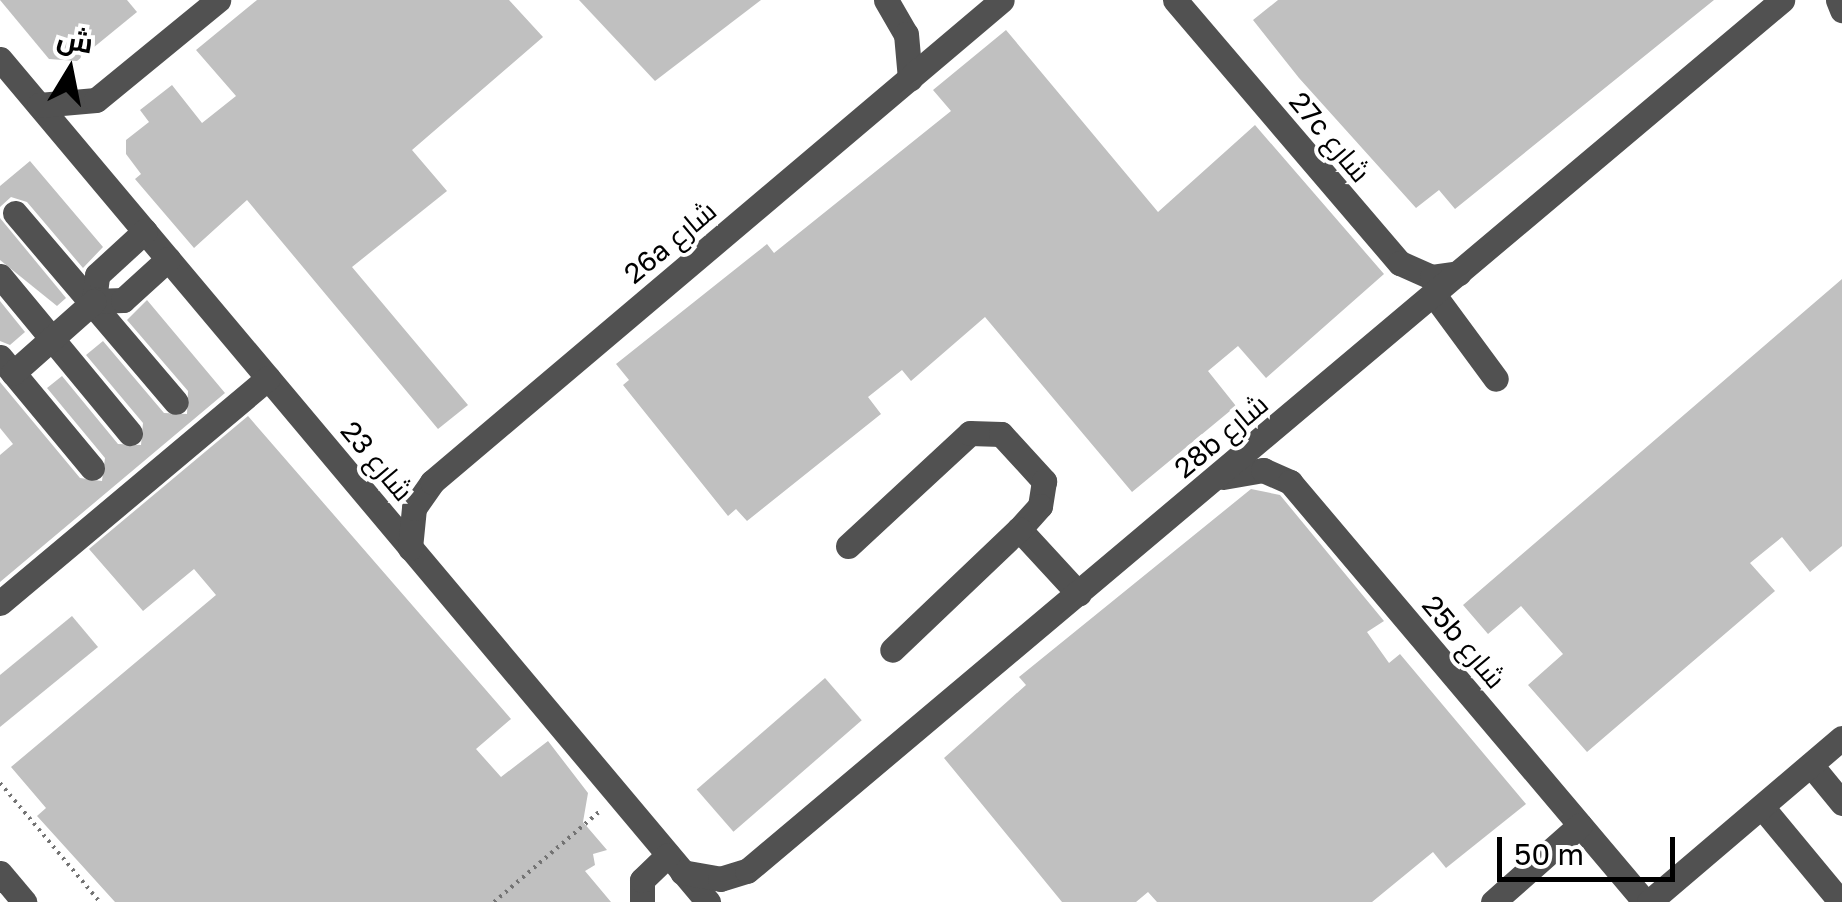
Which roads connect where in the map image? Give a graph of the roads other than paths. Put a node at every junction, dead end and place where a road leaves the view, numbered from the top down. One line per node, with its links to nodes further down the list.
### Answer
1 (218, 0): 10 (street)
2 (886, 0): 9 (street)
3 (1002, 0): 9 (street, 26a شارع)
4 (1175, 0): 14 (street, 27c شارع)
5 (1782, 0): 14 (street, 28b شارع)
6 (1838, 0): 7 (street)
7 (1842, 10)
8 (2, 65): 10 (street, شارع 23)
9 (910, 79): 28 (street, 26a شارع)
10 (39, 104): 12 (street, شارع 23)
11 (14, 213): 17 (street)
12 (145, 231): 13 (street, شارع 23); 17 (street)
13 (168, 259): 17 (street); 20 (street, شارع 23)
14 (1459, 273): 16 (street, 28b شارع)
15 (0, 276): 18 (street)
16 (1434, 295): 21 (street); 25 (street, 28b شارع)
17 (93, 302): 18 (street); 22 (street)
18 (52, 338): 19 (street); 23 (street)
19 (6, 365): 24 (street)
20 (268, 378): 28 (street, شارع 23); 30 (street)
21 (1496, 380)
22 (176, 402)
23 (130, 433)
24 (92, 468)
25 (1214, 481): 29 (street, 28b شارع); 36 (street, 25b شارع)
26 (1020, 529): 27 (street); 29 (street); 31 (street)
27 (848, 546)
28 (410, 548): 37 (street, شارع 23)
29 (1079, 594): 37 (street, 28b شارع)
30 (0, 603)
31 (892, 650)
32 (1842, 738): 33 (street)
33 (1811, 765): 34 (street); 35 (street)
34 (1842, 803)
35 (1762, 806): 43 (street); 44 (street)
36 (1580, 826): 42 (street); 43 (street, 25b شارع)
37 (675, 864): 40 (street); 41 (street, شارع 23)
38 (0, 873): 39 (street)
39 (24, 902)
40 (642, 902)
41 (708, 902)
42 (1493, 902)
43 (1647, 902)
44 (1841, 902)

